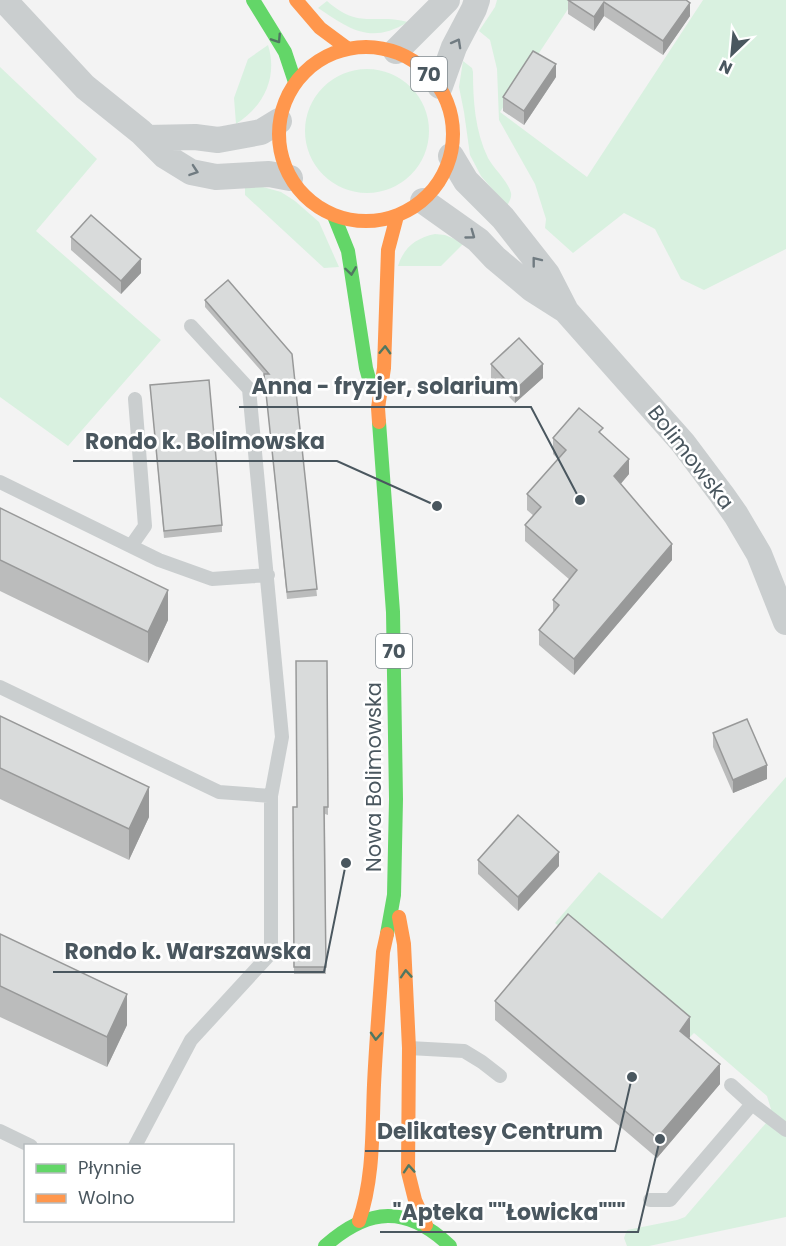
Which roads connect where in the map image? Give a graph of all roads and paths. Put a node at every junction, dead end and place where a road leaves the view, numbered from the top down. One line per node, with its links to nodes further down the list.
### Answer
1 (4, 0): 11 (street)
2 (253, 0): 8 (main road, one-way to 8)
3 (296, 0): 6 (main road)
4 (447, 0): 7 (street)
5 (477, 0): 9 (street, one-way to 5)
6 (347, 48): 7 (main road, 70); 8 (main road, 70)
7 (396, 51): 9 (main road, 70)
8 (295, 82): 10 (main road, 70)
9 (440, 86): 12 (main road, 70)
10 (279, 121): 11 (street); 13 (main road, 70)
11 (147, 138): 13 (street, one-way to 13)
12 (451, 156): 14 (main road, 70); 17 (street, Bolimowska, one-way to 12)
13 (290, 178): 15 (main road, 70)
14 (423, 201): 16 (main road, 70); 17 (street, Bolimowska, one-way to 17)
15 (334, 216): 16 (main road, 70); 20 (main road, Nowa Bolimowska / 70, one-way to 20)
16 (397, 216): 20 (main road, Nowa Bolimowska / 70, one-way to 16)
17 (566, 311): 24 (street, Bolimowska)
18 (191, 326): 23 (lane)
19 (135, 399): 22 (lane)
20 (378, 408): 27 (main road, Nowa Bolimowska / 70)
21 (0, 482): 22 (lane)
22 (131, 546): 23 (lane)
23 (268, 575): 26 (lane)
24 (786, 622)
25 (0, 687): 26 (lane)
26 (271, 796): 35 (lane)
27 (394, 895): 28 (main road, Nowa Bolimowska / 70, one-way to 27); 37 (main road, Nowa Bolimowska / 70, one-way to 37)
28 (409, 1048): 29 (lane); 38 (main road, Nowa Bolimowska / 70, one-way to 28)
29 (500, 1076)
30 (732, 1085): 31 (lane)
31 (752, 1104): 32 (lane); 36 (lane)
32 (786, 1130)
33 (0, 1131): 34 (lane)
34 (27, 1144)
35 (136, 1144)
36 (650, 1200)
37 (359, 1221): 38 (main road, 70); 39 (main road, 70)
38 (426, 1225): 40 (main road, 70)
39 (326, 1246)
40 (450, 1246)

